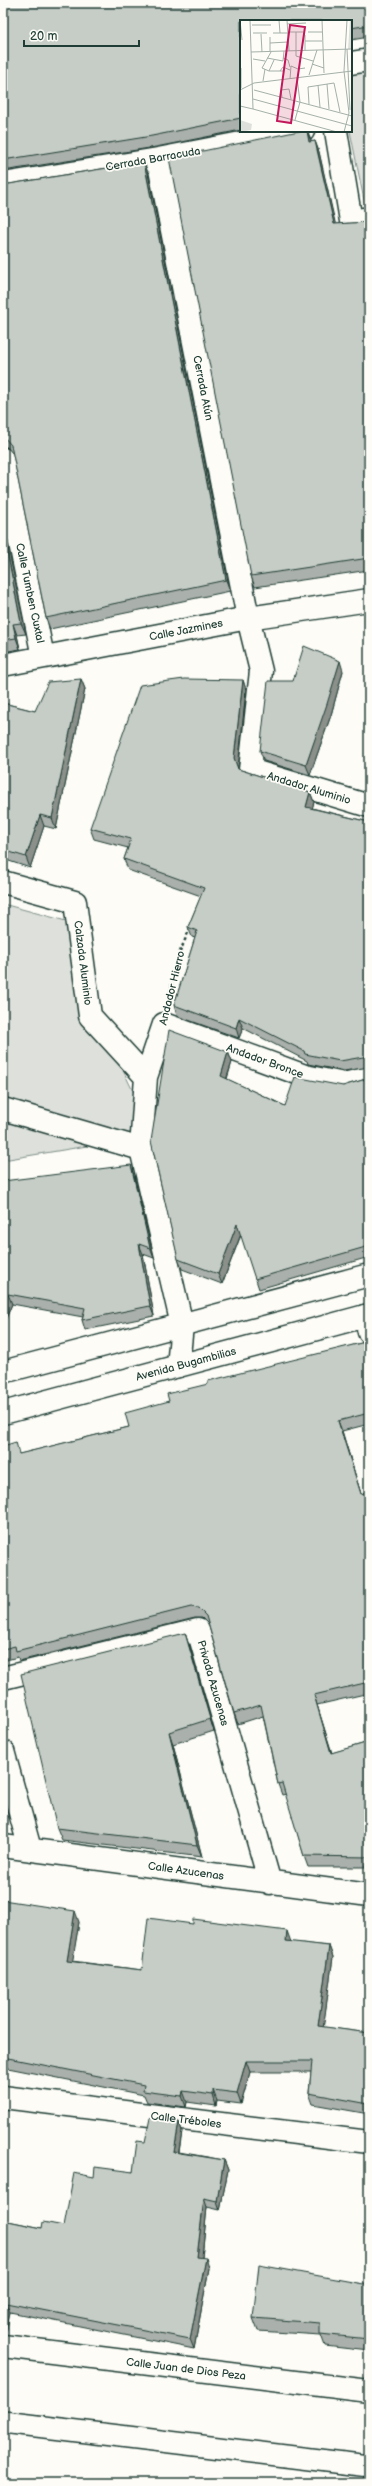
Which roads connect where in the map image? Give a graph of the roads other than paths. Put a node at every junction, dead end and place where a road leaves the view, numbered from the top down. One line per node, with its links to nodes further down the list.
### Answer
1 (369, 60): 2 (street)
2 (352, 63)
3 (298, 132): 5 (street, Cerrada Barracuda)
4 (336, 132): 7 (street)
5 (158, 159): 6 (street, Cerrada Barracuda); 10 (street, Cerrada Atún)
6 (3, 184)
7 (369, 218)
8 (3, 459): 11 (street, Calle Tumben Cuxtal)
9 (369, 600): 10 (street, Calle Jazmines)
10 (248, 618): 11 (street, Calle Jazmines); 13 (street, Andador Aluminio)
11 (43, 656): 12 (street, Calle Jazmines)
12 (3, 665)
13 (369, 806)
14 (3, 882): 16 (street, Calzada Aluminio)
15 (164, 1024): 16 (street, Andador Hierro); 17 (street, Andador Bronce)
16 (146, 1077): 19 (street, Andador Hierro)
17 (369, 1078)
18 (3, 1109): 19 (street)
19 (141, 1150): 22 (street, Andador Hierro)
20 (369, 1275): 22 (street)
21 (368, 1321): 23 (street, Avenida Bugambilias)
22 (182, 1325): 23 (street, Andador Hierro); 24 (street)
23 (178, 1366): 25 (street, Avenida Bugambilias)
24 (3, 1372)
25 (3, 1413)
26 (3, 1678): 30 (street, Privada Azucenas)
27 (3, 1751): 29 (street)
28 (3, 1846): 29 (street, Calle Azucenas)
29 (30, 1850): 30 (street, Calle Azucenas)
30 (270, 1883): 31 (street, Calle Azucenas)
31 (369, 1895)
32 (3, 2097): 33 (street, Calle Tréboles)
33 (369, 2142)
34 (3, 2346): 35 (street, Calle Juan de Dios Peza)
35 (369, 2391)
36 (3, 2422): 37 (lane)
37 (369, 2466)

